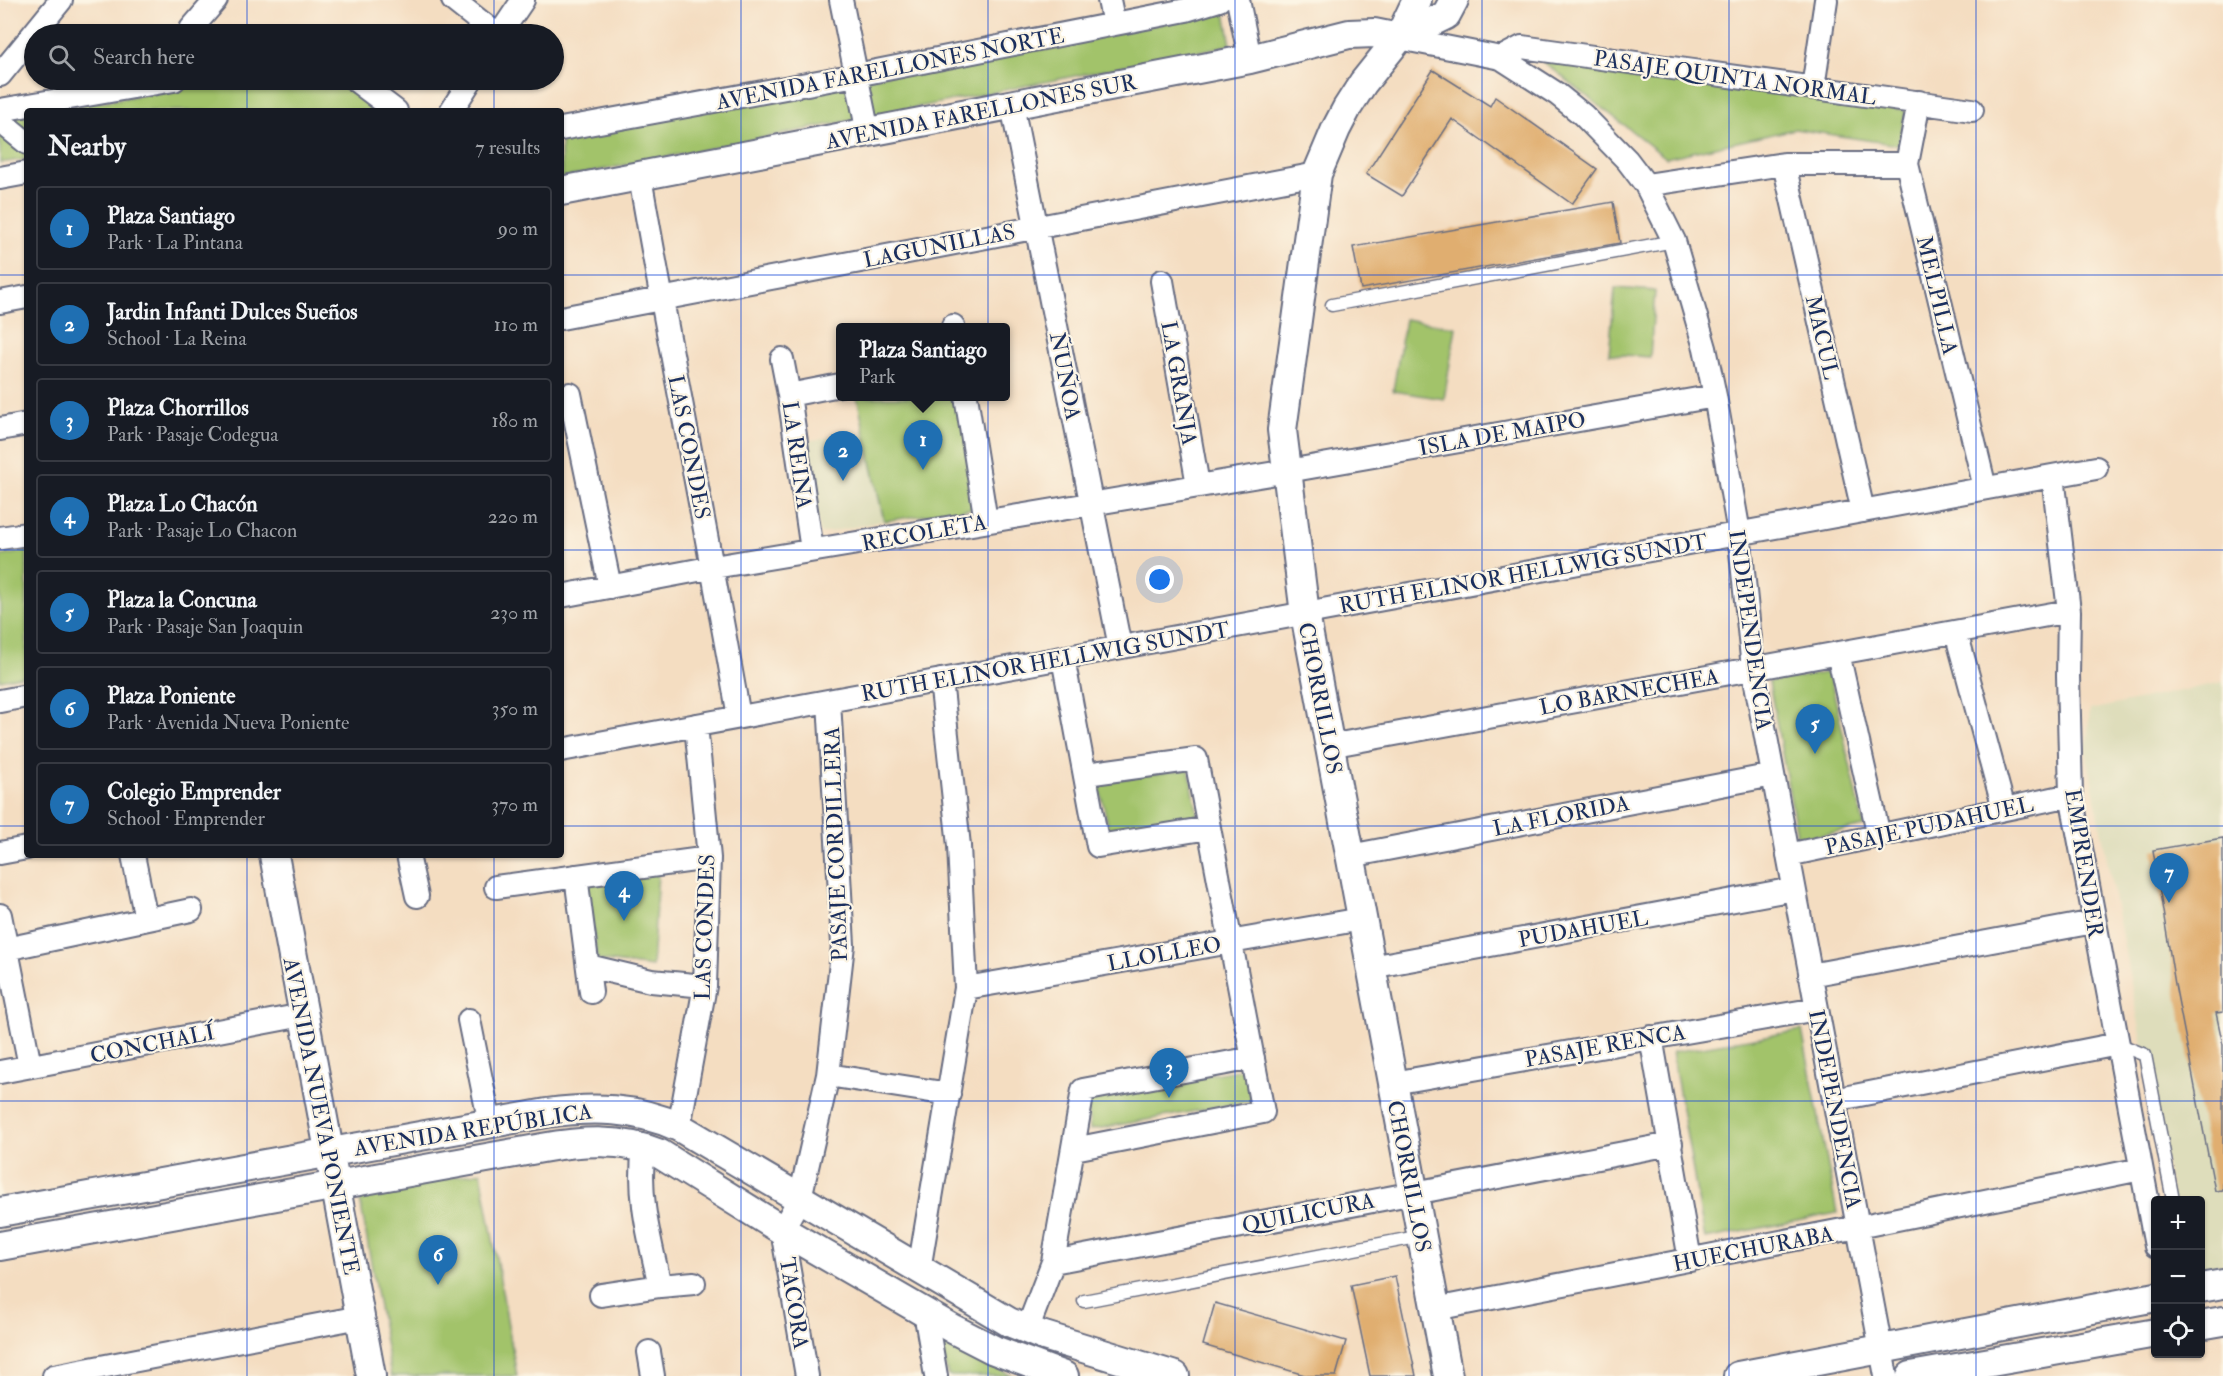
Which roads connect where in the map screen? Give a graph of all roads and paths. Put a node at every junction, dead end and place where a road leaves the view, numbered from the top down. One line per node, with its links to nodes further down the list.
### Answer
1 (61, 0): 12 (street)
2 (216, 0): 13 (street)
3 (453, 0): 14 (street)
4 (523, 0): 15 (street)
5 (841, 0): 22 (street)
6 (1109, 0): 16 (street)
7 (1219, 0): 16 (street, AVENIDA FARELLONES NORTE)
8 (1238, 0): 19 (street)
9 (1417, 0): 17 (street, CHORRILLOS)
10 (1454, 0): 17 (street, CHORRILLOS)
11 (1826, 0): 23 (street)
12 (41, 24)
13 (195, 24)
14 (485, 24)
15 (505, 24)
16 (1114, 24): 22 (street, AVENIDA FARELLONES NORTE)
17 (1399, 38): 19 (street, AVENIDA FARELLONES SUR); 20 (street, INDEPENDENCIA); 40 (street, CHORRILLOS)
18 (24, 45): 21 (street)
19 (1250, 58): 28 (street, AVENIDA FARELLONES SUR)
20 (1501, 58): 23 (street, PASAJE QUINTA NORMAL); 43 (street, INDEPENDENCIA)
21 (0, 75)
22 (856, 75): 34 (street, AVENIDA FARELLONES NORTE); 35 (street)
23 (1813, 88): 27 (street, PASAJE QUINTA NORMAL)
24 (116, 90): 31 (street)
25 (368, 90): 29 (street)
26 (465, 90): 30 (street)
27 (1919, 102): 32 (street, PASAJE QUINTA NORMAL); 38 (street, MELPILLA)
28 (1012, 105): 35 (street, AVENIDA FARELLONES SUR); 45 (street, ÑUÑOA)
29 (392, 108)
30 (453, 108)
31 (0, 110)
32 (1972, 110)
33 (0, 121): 36 (street)
34 (564, 128)
35 (868, 133): 41 (street, AVENIDA FARELLONES SUR)
36 (24, 141)
37 (1784, 164): 38 (street); 43 (street); 67 (street, MACUL)
38 (1907, 164): 65 (street, MELPILLA)
39 (24, 174): 42 (street)
40 (1317, 174): 45 (street, LAGUNILLAS); 62 (street, CHORRILLOS)
41 (640, 177): 44 (street, AVENIDA FARELLONES SUR); 49 (street, LAS CONDES)
42 (0, 178)
43 (1646, 185): 46 (street, INDEPENDENCIA)
44 (564, 190)
45 (1037, 226): 49 (street, LAGUNILLAS); 66 (street, ÑUÑOA)
46 (1674, 241): 51 (lane); 57 (street, INDEPENDENCIA)
47 (1162, 281): 64 (street, LA GRANJA)
48 (24, 298): 50 (street)
49 (661, 299): 52 (street, LAGUNILLAS); 73 (street, LAS CONDES)
50 (0, 302)
51 (1332, 305)
52 (564, 317)
53 (782, 359): 56 (street, LA REINA)
54 (836, 386): 56 (street)
55 (570, 394): 74 (street)
56 (789, 395): 72 (street, LA REINA)
57 (1715, 396): 62 (street, ISLA DE MAIPO); 69 (street, INDEPENDENCIA)
58 (967, 401): 68 (street)
59 (24, 425): 60 (street)
60 (0, 429)
61 (2096, 468): 63 (street, RUTH ELINOR HELLWIG SUNDT)
62 (1288, 471): 64 (street, RECOLETA); 77 (street, CHORRILLOS)
63 (2053, 476): 65 (street, RUTH ELINOR HELLWIG SUNDT); 76 (street, EMPRENDER)
64 (1198, 485): 66 (street, RECOLETA)
65 (1984, 488): 67 (street, RUTH ELINOR HELLWIG SUNDT)
66 (1091, 504): 68 (street, RECOLETA); 79 (street, ÑUÑOA)
67 (1863, 511): 69 (street, RUTH ELINOR HELLWIG SUNDT)
68 (986, 521): 72 (street, RECOLETA)
69 (1739, 533): 77 (street, RUTH ELINOR HELLWIG SUNDT); 82 (street, INDEPENDENCIA)
70 (24, 534): 71 (street)
71 (0, 538)
72 (812, 550): 73 (street, RECOLETA)
73 (714, 567): 74 (street, RECOLETA); 87 (street, LAS CONDES)
74 (610, 586): 75 (street, RECOLETA)
75 (564, 595)
76 (2069, 611): 78 (street, LO BARNECHEA); 93 (street, EMPRENDER)
77 (1305, 614): 79 (street, RUTH ELINOR HELLWIG SUNDT); 89 (street, CHORRILLOS)
78 (1956, 632): 80 (street, LO BARNECHEA); 94 (street)
79 (1120, 647): 81 (street, RUTH ELINOR HELLWIG SUNDT)
80 (1838, 653): 82 (street, LO BARNECHEA); 96 (street)
81 (1063, 658): 83 (street, RUTH ELINOR HELLWIG SUNDT); 91 (street)
82 (1753, 669): 89 (street, LO BARNECHEA); 92 (street, INDEPENDENCIA)
83 (941, 680): 86 (street, RUTH ELINOR HELLWIG SUNDT); 120 (street)
84 (24, 697): 85 (street)
85 (0, 701)
86 (829, 701): 87 (street, RUTH ELINOR HELLWIG SUNDT); 130 (street, PASAJE CORDILLERA)
87 (739, 717): 88 (street, RUTH ELINOR HELLWIG SUNDT)
88 (696, 725): 90 (street, RUTH ELINOR HELLWIG SUNDT); 104 (street, LAS CONDES)
89 (1329, 746): 100 (street, CHORRILLOS)
90 (564, 749)
91 (1086, 774): 95 (street); 95 (street)
92 (1773, 775): 99 (street, INDEPENDENCIA); 100 (street, LA FLORIDA)
93 (2071, 795): 94 (street, PASAJE PUDAHUEL); 113 (street, EMPRENDER)
94 (2004, 809): 96 (street, PASAJE PUDAHUEL)
95 (1209, 828): 114 (street)
96 (1879, 836): 99 (street, PASAJE PUDAHUEL)
97 (24, 849): 98 (street)
98 (0, 853)
99 (1788, 855): 107 (street, INDEPENDENCIA)
100 (1350, 856): 112 (street, CHORRILLOS)
101 (134, 858): 111 (street)
102 (275, 858): 123 (street, AVENIDA NUEVA PONIENTE)
103 (409, 858): 108 (street)
104 (709, 858): 105 (street); 119 (street, LAS CONDES)
105 (576, 876): 106 (street); 116 (street)
106 (496, 887)
107 (1794, 889): 117 (street, PUDAHUEL); 118 (street, INDEPENDENCIA)
108 (417, 896)
109 (191, 910): 111 (street)
110 (0, 915): 115 (street)
111 (146, 919): 115 (street)
112 (1362, 919): 114 (street, LLOLLEO); 117 (street, CHORRILLOS)
113 (2094, 922): 118 (street); 126 (street, EMPRENDER)
114 (1231, 941): 120 (street, LLOLLEO); 127 (street)
115 (6, 949): 128 (street)
116 (588, 966): 119 (street); 121 (street)
117 (1371, 967): 131 (street, CHORRILLOS)
118 (1810, 975): 122 (street, INDEPENDENCIA)
119 (705, 986): 135 (street, LAS CONDES)
120 (966, 988): 132 (street)
121 (591, 992)
122 (1817, 1009): 125 (street, PASAJE RENCA); 133 (street, INDEPENDENCIA)
123 (303, 1015): 128 (street, CONCHALÍ); 139 (street, AVENIDA NUEVA PONIENTE)
124 (469, 1020): 134 (street)
125 (1651, 1037): 131 (street, PASAJE RENCA); 136 (street)
126 (2118, 1044): 133 (street); 140 (street, EMPRENDER); 143 (lane)
127 (1253, 1059): 138 (street); 138 (street)
128 (30, 1066): 129 (street, CONCHALÍ)
129 (0, 1072)
130 (828, 1075): 132 (street); 144 (street, PASAJE CORDILLERA)
131 (1393, 1083): 142 (street, CHORRILLOS)
132 (949, 1094): 153 (street)
133 (1834, 1100): 147 (street, INDEPENDENCIA)
134 (490, 1124): 135 (street, AVENIDA REPÚBLICA); 139 (street, AVENIDA REPÚBLICA)
135 (679, 1127): 144 (street, AVENIDA REPÚBLICA)
136 (1671, 1144): 142 (street, QUILICURA); 151 (street)
137 (644, 1148): 141 (street, AVENIDA REPÚBLICA); 148 (street, AVENIDA REPÚBLICA); 156 (street)
138 (1074, 1149): 152 (street)
139 (329, 1152): 141 (street, AVENIDA NUEVA PONIENTE); 145 (street, AVENIDA REPÚBLICA)
140 (2141, 1169): 146 (street, EMPRENDER); 147 (street, HUECHURABA)
141 (335, 1185): 150 (street, AVENIDA REPÚBLICA); 163 (street, AVENIDA NUEVA PONIENTE)
142 (1414, 1192): 149 (street, CHORRILLOS); 152 (street, QUILICURA)
143 (2172, 1196)
144 (800, 1198): 148 (street, PASAJE CORDILLERA); 153 (street, AVENIDA REPÚBLICA)
145 (0, 1212)
146 (2151, 1220)
147 (1858, 1227): 151 (street, HUECHURABA); 169 (street, INDEPENDENCIA)
148 (782, 1230): 162 (street, AVENIDA REPÚBLICA); 175 (street, TACORA)
149 (1422, 1236): 160 (lane); 161 (street, CHORRILLOS)
150 (0, 1246)
151 (1690, 1260): 161 (street, HUECHURABA)
152 (1053, 1262): 166 (street)
153 (918, 1270): 166 (street, AVENIDA REPÚBLICA)
154 (694, 1283): 156 (street)
155 (2223, 1284): 157 (street)
156 (660, 1286): 158 (street)
157 (2205, 1287)
158 (600, 1295)
159 (2151, 1298): 169 (street)
160 (1084, 1301)
161 (1435, 1309): 178 (street, CHORRILLOS)
162 (925, 1312): 176 (street); 177 (street, AVENIDA REPÚBLICA)
163 (360, 1317): 172 (street); 173 (street, AVENIDA NUEVA PONIENTE)
164 (2223, 1321): 165 (street)
165 (2205, 1324)
166 (1027, 1330): 171 (street, AVENIDA REPÚBLICA)
167 (2151, 1334): 170 (street)
168 (649, 1352): 174 (street)
169 (1884, 1363): 179 (street)
170 (1955, 1372): 180 (street)
171 (1162, 1374)
172 (54, 1376)
173 (371, 1376)
174 (653, 1376)
175 (807, 1376)
176 (936, 1376)
177 (1064, 1376)
178 (1448, 1376)
179 (1738, 1376)
180 (1911, 1376)

